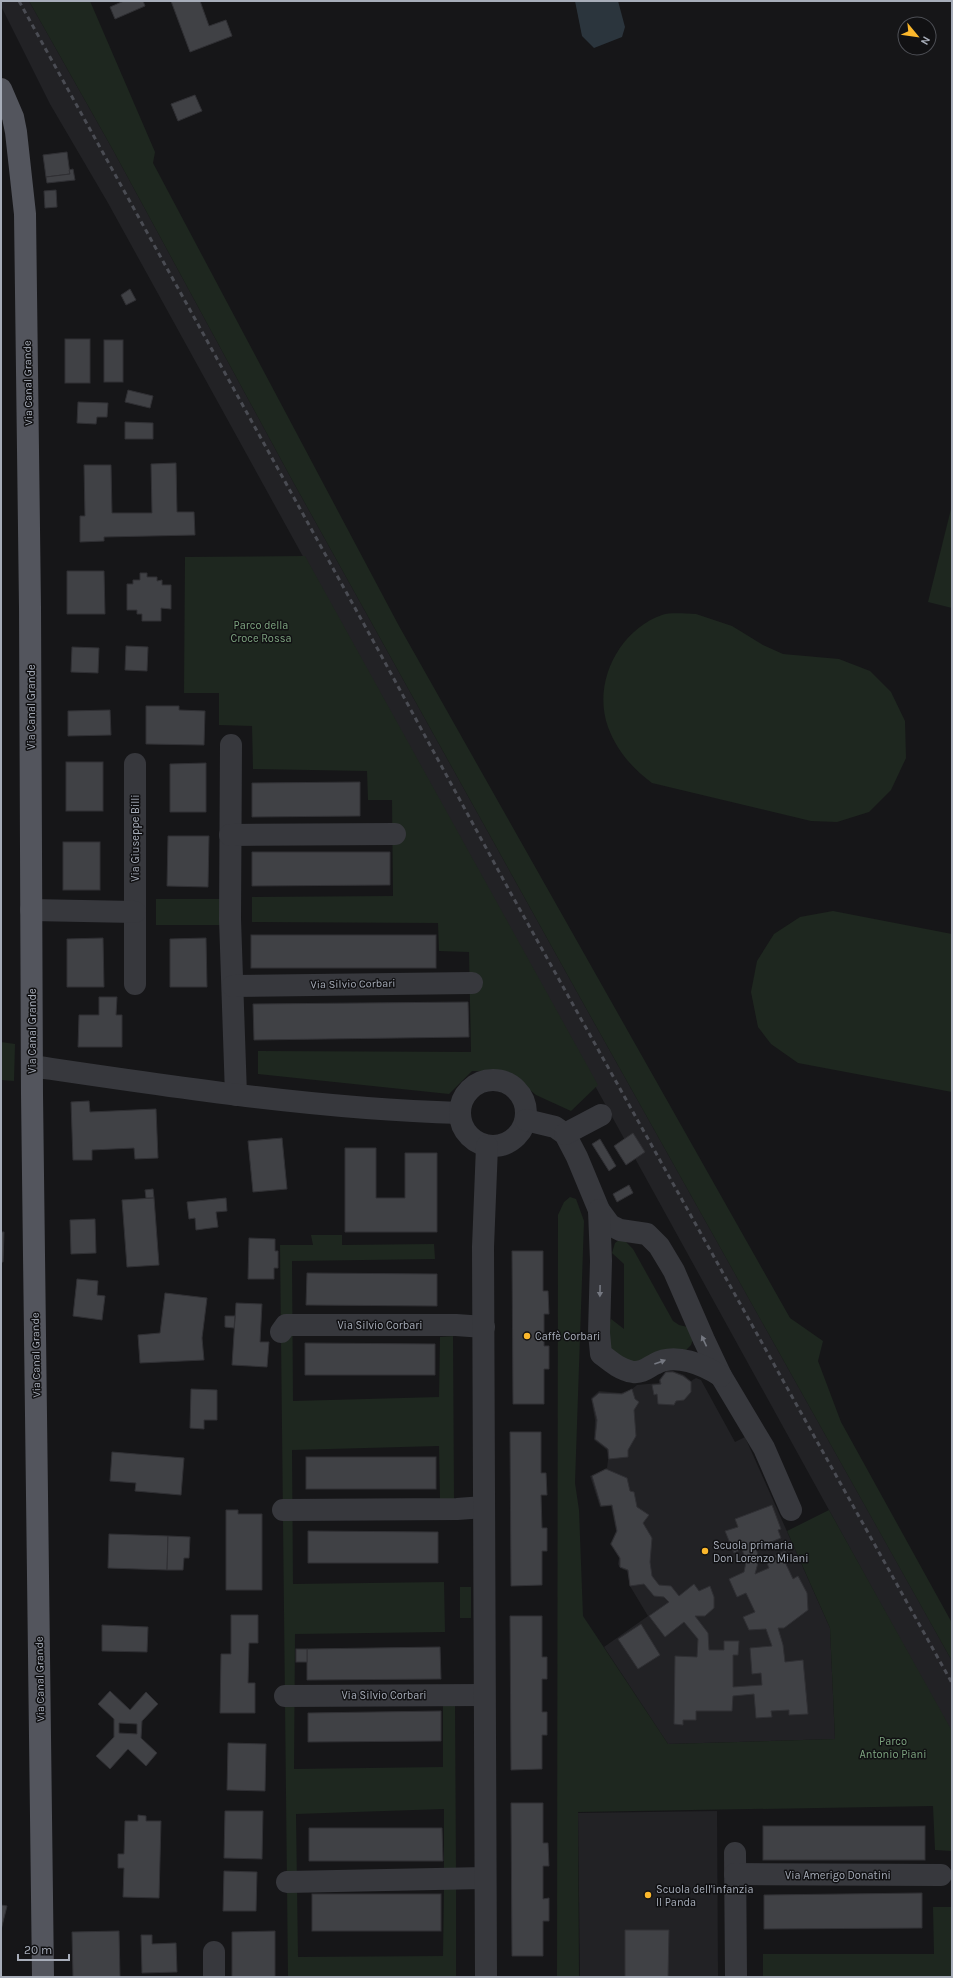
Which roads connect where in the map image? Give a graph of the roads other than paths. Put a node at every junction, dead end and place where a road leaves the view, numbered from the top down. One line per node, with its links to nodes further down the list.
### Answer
1 (1, 88): 6 (main road, Via Canal Grande)
2 (231, 744): 4 (street)
3 (135, 764): 7 (street, Via Giuseppe Billi)
4 (230, 834): 5 (street); 10 (street)
5 (395, 834)
6 (31, 910): 7 (street); 11 (main road, Via Canal Grande)
7 (135, 912): 9 (street, Via Giuseppe Billi)
8 (472, 983): 10 (street, Via Silvio Corbari)
9 (135, 984)
10 (233, 986): 12 (street)
11 (32, 1066): 12 (street); 35 (main road, Via Canal Grande)
12 (236, 1095): 13 (street)
13 (460, 1114): 15 (street); 17 (street)
14 (601, 1115): 16 (street)
15 (526, 1120): 16 (street); 17 (street)
16 (565, 1134): 18 (street)
17 (487, 1146): 21 (street)
18 (599, 1210): 19 (street); 20 (street)
19 (620, 1230): 20 (street); 23 (street, one-way to 19)
20 (601, 1261): 23 (street, one-way to 23)
21 (484, 1327): 22 (street, Via Silvio Corbari); 24 (street)
22 (281, 1332)
23 (721, 1376): 26 (street)
24 (484, 1507): 25 (street); 27 (street)
25 (283, 1510)
26 (791, 1510)
27 (484, 1695): 28 (street, Via Silvio Corbari); 32 (street)
28 (285, 1696)
29 (736, 1853): 30 (street)
30 (735, 1874): 31 (street, Via Amerigo Donatini); 38 (street)
31 (941, 1875)
32 (485, 1878): 33 (street); 37 (street)
33 (287, 1882)
34 (214, 1952): 36 (street)
35 (43, 1977)
36 (214, 1977)
37 (486, 1977)
38 (736, 1977)

